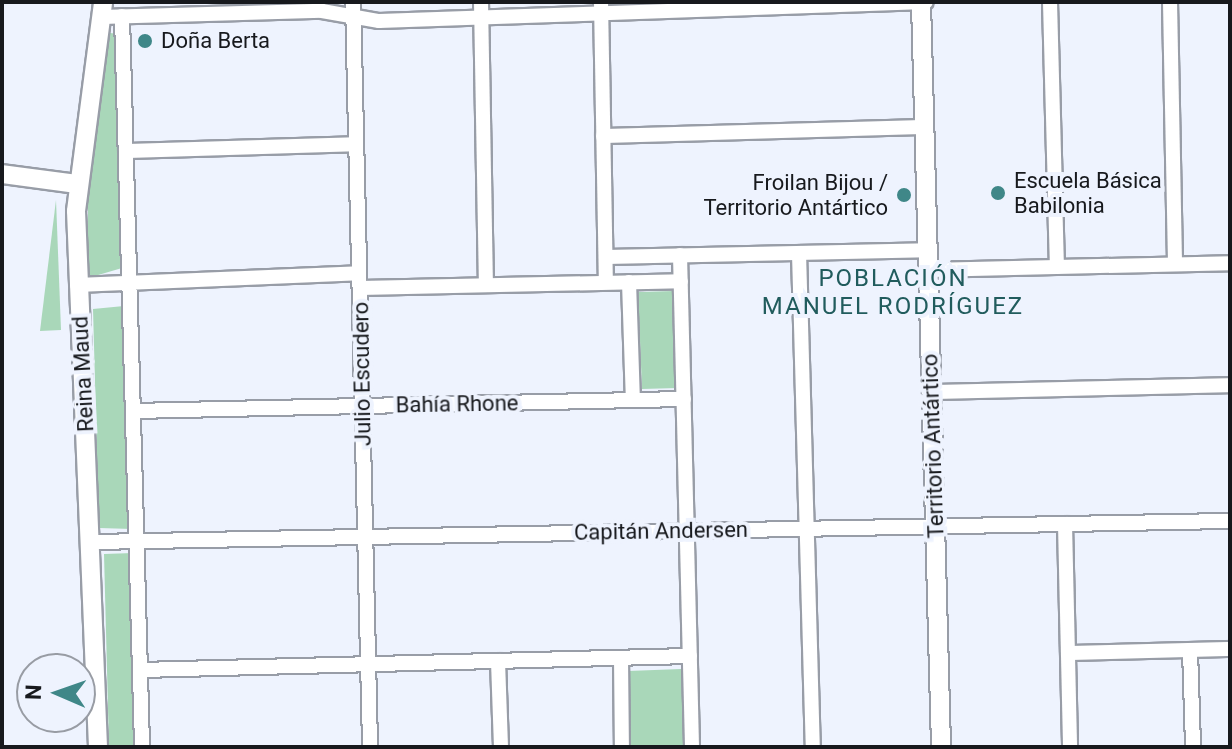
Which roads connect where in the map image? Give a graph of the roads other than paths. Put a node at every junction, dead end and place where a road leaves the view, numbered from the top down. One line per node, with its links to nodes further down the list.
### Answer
1 (481, 2): 12 (street)
2 (922, 2): 5 (street); 13 (street, Territorio Antártico)
3 (1050, 2): 25 (street)
4 (1170, 2): 24 (street)
5 (793, 6): 7 (street)
6 (174, 8): 9 (street); 11 (street)
7 (672, 8): 10 (street)
8 (102, 9): 11 (street); 18 (street, Reina Maud)
9 (353, 9): 12 (street); 15 (street, Julio Escudero)
10 (601, 9): 12 (street); 14 (street)
11 (122, 16): 16 (street)
12 (481, 18): 33 (street)
13 (924, 127): 14 (street); 19 (street, Territorio Antártico)
14 (603, 136): 22 (street)
15 (356, 144): 16 (street); 27 (street, Julio Escudero)
16 (126, 151): 29 (street)
17 (2, 174): 18 (street)
18 (77, 184): 32 (street, Reina Maud)
19 (927, 250): 20 (street); 26 (street, Territorio Antártico)
20 (799, 253): 21 (street); 43 (street)
21 (680, 255): 22 (street); 28 (street)
22 (606, 257): 30 (street)
23 (1230, 263): 24 (street)
24 (1175, 264): 25 (street)
25 (1057, 267): 26 (street)
26 (928, 270): 35 (street, Territorio Antártico)
27 (359, 280): 29 (street); 33 (street); 38 (street, Julio Escudero)
28 (681, 281): 31 (street); 36 (street)
29 (129, 282): 32 (street); 39 (street)
30 (606, 282): 31 (street); 33 (street)
31 (629, 282): 37 (street)
32 (77, 285): 47 (street, Reina Maud)
33 (486, 285)
34 (1230, 385): 35 (street)
35 (931, 392): 42 (street, Territorio Antártico)
36 (684, 399): 37 (street, Bahía Rhone); 44 (street)
37 (633, 400): 38 (street, Bahía Rhone)
38 (362, 406): 39 (street, Bahía Rhone); 45 (street, Julio Escudero)
39 (133, 411): 46 (street)
40 (1230, 521): 41 (street, Capitán Andersen)
41 (1065, 524): 42 (street, Capitán Andersen); 50 (street)
42 (935, 526): 43 (street, Capitán Andersen); 63 (street, Territorio Antártico)
43 (807, 528): 44 (street, Capitán Andersen); 62 (street)
44 (687, 530): 45 (street, Capitán Andersen); 51 (street)
45 (365, 536): 46 (street, Capitán Andersen); 54 (street, Julio Escudero)
46 (137, 541): 47 (street, Capitán Andersen); 55 (street)
47 (92, 542): 56 (street, Reina Maud)
48 (1230, 649): 49 (street)
49 (1190, 650): 50 (street); 65 (street)
50 (1068, 653): 64 (street)
51 (690, 656): 52 (street); 61 (street)
52 (621, 658): 53 (street); 60 (street)
53 (498, 661): 54 (street); 59 (street)
54 (368, 664): 55 (street); 58 (street, Julio Escudero)
55 (140, 670): 57 (street)
56 (98, 747)
57 (142, 747)
58 (370, 747)
59 (501, 747)
60 (622, 747)
61 (692, 747)
62 (813, 747)
63 (941, 747)
64 (1070, 747)
65 (1193, 747)

